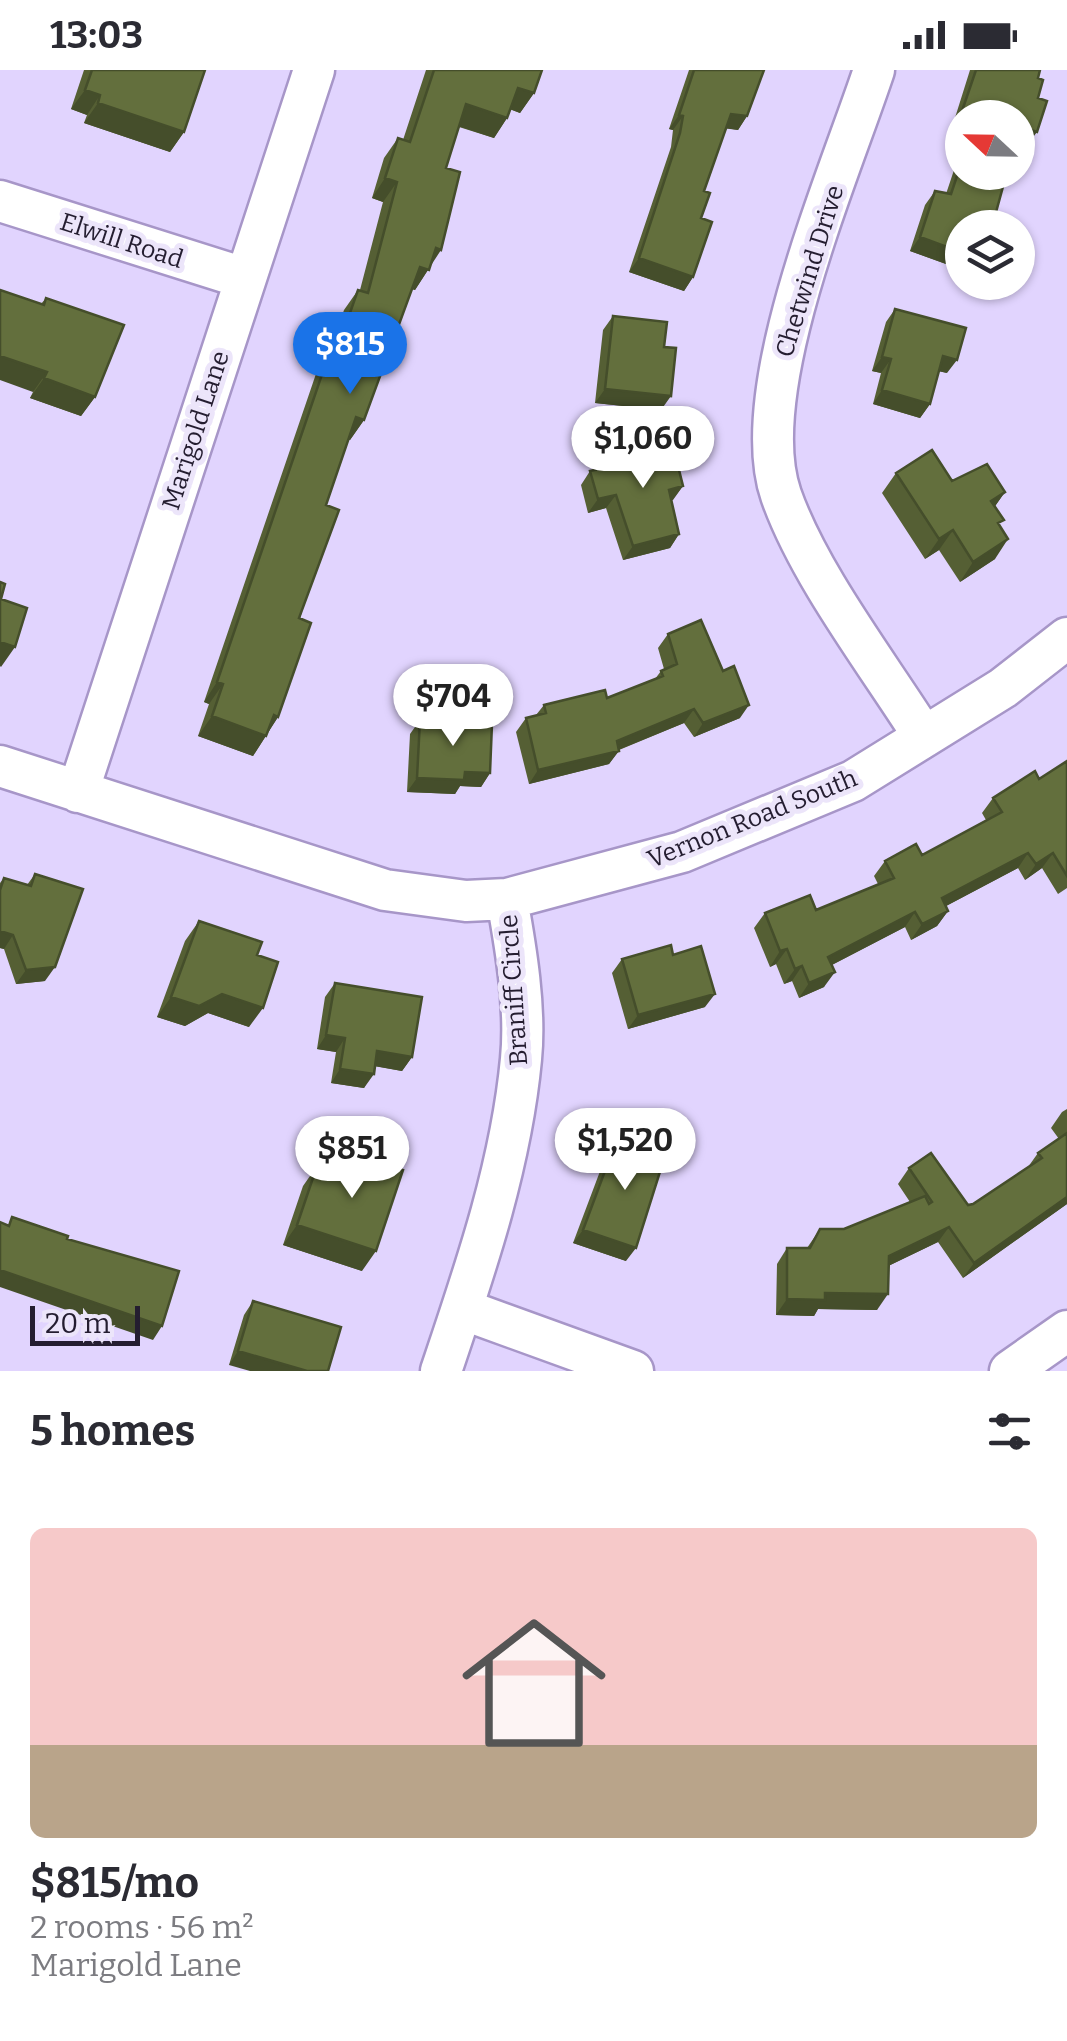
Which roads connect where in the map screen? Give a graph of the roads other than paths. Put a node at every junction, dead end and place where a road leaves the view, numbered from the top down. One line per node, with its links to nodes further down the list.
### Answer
1 (314, 70): 4 (street, Marigold Lane)
2 (874, 70): 6 (street, Chetwind Drive)
3 (0, 201): 4 (street, Elwill Road)
4 (244, 278): 8 (street, Marigold Lane)
5 (1067, 638): 6 (street, Vernon Road South)
6 (924, 737): 9 (street, Vernon Road South)
7 (0, 766): 8 (street, Vernon Road South)
8 (78, 792): 9 (street, Vernon Road South)
9 (507, 899): 10 (street, Braniff Circle)
10 (462, 1310): 12 (street, Braniff Circle); 13 (street)
11 (1067, 1331): 14 (street)
12 (441, 1371)
13 (633, 1371)
14 (1010, 1371)

